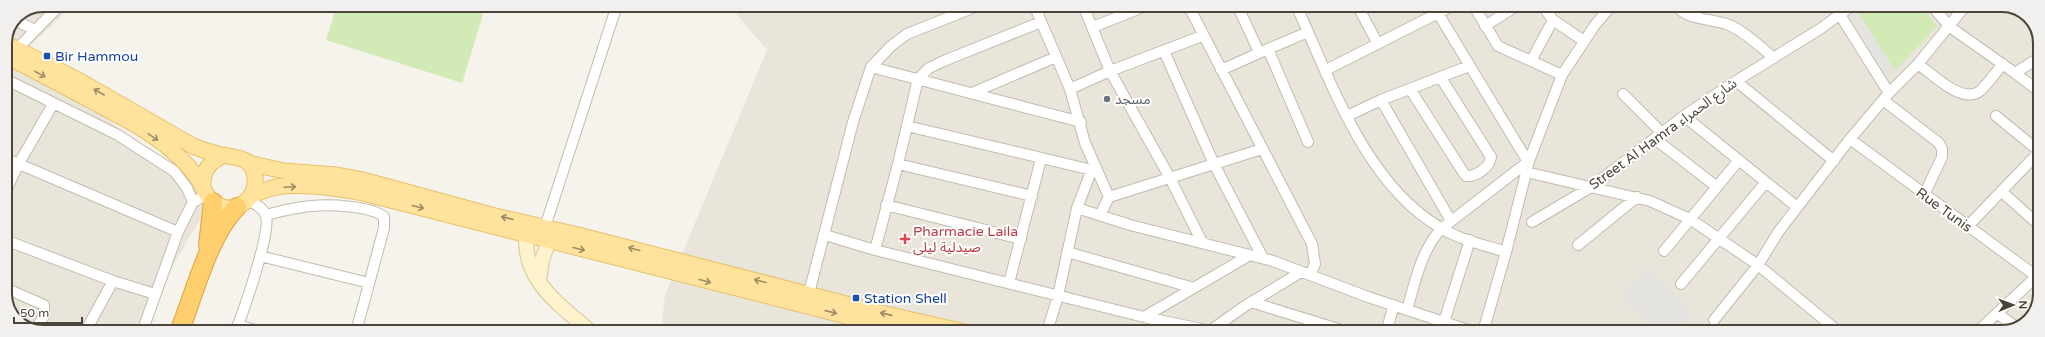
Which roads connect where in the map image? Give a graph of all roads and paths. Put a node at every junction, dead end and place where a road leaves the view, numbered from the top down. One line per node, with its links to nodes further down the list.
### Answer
1 (53, 12): 28 (street)
2 (615, 12): 111 (street)
3 (962, 12): 45 (street)
4 (1037, 12): 24 (street)
5 (1086, 12): 26 (street)
6 (1123, 12): 26 (street)
7 (1191, 12): 30 (street)
8 (1241, 12): 35 (street)
9 (1299, 12): 29 (street)
10 (1361, 12): 32 (street)
11 (1433, 12): 32 (street)
12 (1437, 12): 44 (street)
13 (1477, 12): 25 (street)
14 (1507, 12): 25 (street)
15 (1547, 12): 22 (street)
16 (1606, 12): 31 (street)
17 (1683, 12): 39 (street)
18 (1844, 12): 21 (street, Street Al Hamra شارع الحمراء)
19 (1937, 12): 27 (street)
20 (1961, 12): 27 (street)
21 (1840, 15): 39 (street, Street Al Hamra شارع الحمراء); 60 (street)
22 (1553, 20): 31 (street); 40 (street)
23 (20, 22): 28 (street)
24 (1041, 22): 38 (street); 52 (street)
25 (1485, 26): 40 (street)
26 (1092, 27): 48 (street)
27 (1950, 27): 42 (street); 43 (street)
28 (35, 30): 33 (street)
29 (1308, 32): 35 (street); 47 (street)
30 (1202, 36): 34 (street); 46 (street)
31 (1584, 41): 50 (street)
32 (1378, 44): 47 (street)
33 (12, 49)
34 (1164, 51): 48 (street); 81 (street)
35 (1264, 51): 46 (street); 70 (street)
36 (12, 52): 73 (main road, one-way to 36)
37 (12, 53): 91 (main road, one-way to 91)
38 (1056, 57): 56 (street); 58 (street)
39 (1774, 58): 53 (street, Street Al Hamra شارع الحمراء)
40 (1530, 61): 50 (street)
41 (2033, 61): 49 (street)
42 (1918, 64): 43 (street); 60 (street)
43 (2003, 64): 49 (street)
44 (1469, 66): 51 (street); 83 (street)
45 (871, 68): 52 (street); 112 (street)
46 (1221, 70): 72 (street)
47 (1326, 70): 63 (street)
48 (1110, 71): 56 (street); 86 (street)
49 (2014, 73): 55 (street)
50 (1562, 75): 83 (street)
51 (1442, 78): 57 (street); 57 (street)
52 (918, 79): 58 (street); 67 (street)
53 (1736, 81): 64 (street, Street Al Hamra شارع الحمراء); 77 (street)
54 (12, 83): 62 (street)
55 (2033, 87)
56 (1070, 89): 66 (street)
57 (1410, 89): 61 (street)
58 (972, 93): 66 (street)
59 (1623, 94): 68 (street)
60 (1886, 96): 69 (street); 92 (street)
61 (1381, 100): 63 (street); 105 (street)
62 (53, 104): 82 (street); 97 (street)
63 (1347, 116): 108 (street)
64 (1684, 116): 68 (street, Street Al Hamra شارع الحمراء); 76 (street)
65 (1996, 116): 71 (street)
66 (1081, 122): 84 (street)
67 (907, 126): 75 (street); 80 (street)
68 (1658, 136): 88 (street); 89 (street, Street Al Hamra شارع الحمراء)
69 (1850, 139): 77 (street); 92 (street, Rue Tunis)
70 (1308, 142)
71 (2033, 146)
72 (1262, 149): 81 (street); 128 (street)
73 (225, 155): 79 (main road); 91 (main road)
74 (2033, 157): 90 (street)
75 (1041, 159): 84 (street); 93 (street)
76 (1739, 160): 87 (street); 88 (street)
77 (1834, 160): 99 (street)
78 (12, 162): 82 (street)
79 (248, 163): 96 (main road); 109 (main road, one-way to 79)
80 (898, 164): 93 (street); 98 (street)
81 (1214, 164): 86 (street); 125 (street)
82 (18, 165): 85 (street); 110 (street)
83 (1527, 165): 89 (street); 105 (street); 122 (street)
84 (1093, 167): 94 (street); 100 (street)
85 (12, 178)
86 (1170, 178): 94 (street); 116 (street)
87 (1766, 182): 99 (street); 113 (street)
88 (1717, 187): 103 (street)
89 (1592, 188): 95 (street); 106 (street, Street Al Hamra شارع الحمراء)
90 (2001, 191): 104 (street); 107 (street)
91 (208, 195): 96 (main road); 97 (street); 126 (highway)
92 (1924, 195): 107 (street, Rue Tunis)
93 (1032, 196): 114 (street)
94 (1109, 197): 102 (street)
95 (1637, 197): 103 (street); 118 (street)
96 (246, 200): 101 (street); 109 (main road, one-way to 109); 126 (highway)
97 (193, 202): 110 (street)
98 (886, 205): 114 (street); 119 (street)
99 (1797, 207): 127 (street)
100 (1078, 208): 102 (street); 121 (street)
101 (266, 215): 124 (street); 132 (street)
102 (1100, 216): 116 (street)
103 (1690, 219): 113 (street); 120 (street)
104 (2033, 220)
105 (1451, 221): 108 (street)
106 (1532, 222)
107 (1968, 226): 129 (street, Rue Tunis)
108 (1441, 228): 115 (street); 143 (street)
109 (527, 229): 111 (main road); 131 (street)
110 (178, 232): 139 (street)
111 (549, 232): 131 (street); 138 (main road, one-way to 111); 156 (main road, one-way to 156)
112 (825, 235): 119 (street); 138 (street)
113 (1720, 238): 127 (street); 135 (street)
114 (1021, 239): 134 (street)
115 (1470, 240): 122 (street); 147 (street)
116 (1202, 242): 123 (street)
117 (12, 243): 130 (street)
118 (1578, 245)
119 (875, 250): 134 (street)
120 (1664, 251)
121 (1067, 252): 136 (street); 140 (street)
122 (1506, 252): 164 (street)
123 (1250, 255): 125 (street); 136 (street)
124 (260, 256): 132 (street); 153 (street)
125 (1263, 258): 128 (street)
126 (204, 265): 152 (highway)
127 (1758, 265): 146 (street); 165 (street)
128 (1305, 273): 141 (street); 142 (street)
129 (2033, 274)
130 (113, 281): 139 (street); 150 (street)
131 (539, 281): 155 (street)
132 (369, 282): 154 (street)
133 (2033, 282): 144 (street)
134 (1009, 283): 140 (street)
135 (1681, 284)
136 (1194, 288): 145 (street)
137 (12, 291): 149 (street)
138 (809, 293): 157 (main road, one-way to 138)
139 (155, 294): 151 (street)
140 (1058, 296): 145 (street); 158 (street)
141 (1251, 302): 160 (street); 161 (street)
142 (1394, 305): 143 (street); 162 (street)
143 (1407, 310): 147 (street)
144 (1998, 314): 148 (street); 166 (street)
145 (1144, 317): 159 (street)
146 (1714, 320)
147 (1444, 322): 163 (street)
148 (2012, 323)
149 (38, 325)
150 (89, 325)
151 (144, 325)
152 (182, 325)
153 (237, 325)
154 (358, 325)
155 (583, 325)
156 (857, 325)
157 (934, 325)
158 (1048, 325)
159 (1183, 325)
160 (1221, 325)
161 (1325, 325)
162 (1388, 325)
163 (1453, 325)
164 (1485, 325)
165 (1831, 325)
166 (1985, 325)

